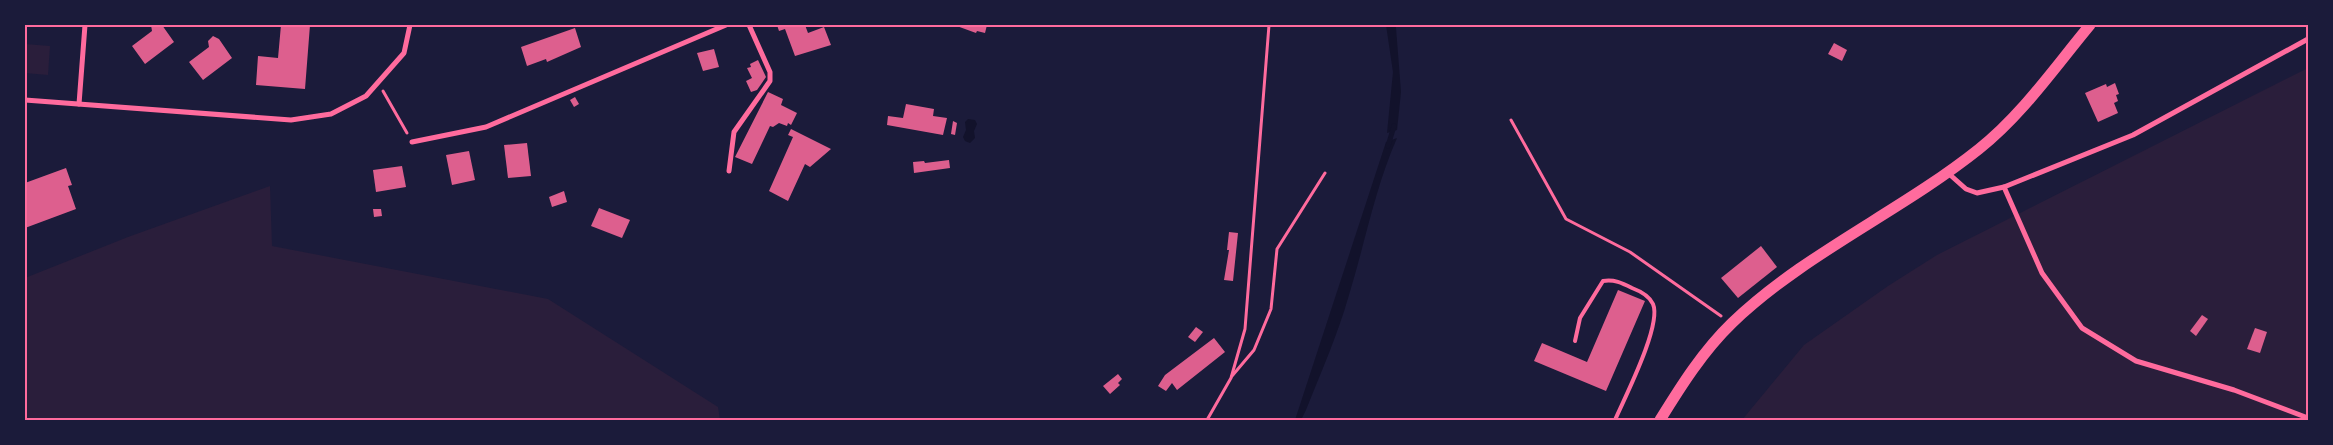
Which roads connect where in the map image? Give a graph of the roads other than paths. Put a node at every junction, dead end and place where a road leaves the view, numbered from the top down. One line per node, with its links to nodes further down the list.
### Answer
1 (85, 25): 8 (street)
2 (410, 25): 8 (street)
3 (726, 25): 9 (street)
4 (749, 25): 10 (street)
5 (2090, 25): 11 (main road)
6 (2308, 39): 12 (street)
7 (25, 100): 8 (street)
8 (80, 104)
9 (412, 142)
10 (729, 171)
11 (1948, 173): 12 (street); 16 (main road)
12 (2004, 188): 14 (street)
13 (1575, 341): 15 (lane)
14 (2308, 418)
15 (1614, 420)
16 (1660, 420)

